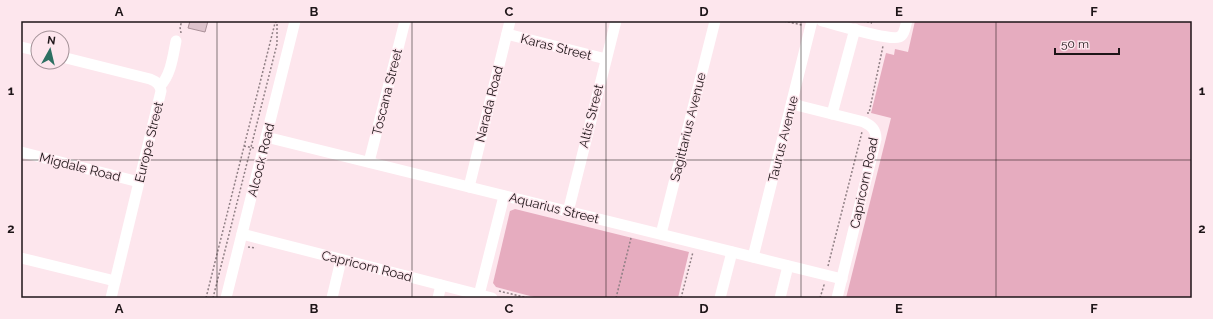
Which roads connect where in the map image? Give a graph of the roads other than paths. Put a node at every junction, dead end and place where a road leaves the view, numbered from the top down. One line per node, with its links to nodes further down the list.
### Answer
1 (295, 21): 17 (street, Alcock Road)
2 (405, 21): 19 (street, Toscana Street)
3 (510, 21): 10 (street, Narada Road)
4 (616, 21): 13 (street, Altis Street)
5 (715, 21): 25 (street, Sagittarius Avenue)
6 (812, 21): 15 (street, Taurus Avenue)
7 (822, 21): 9 (street)
8 (907, 21): 9 (street)
9 (855, 29): 16 (street)
10 (507, 34): 13 (street, Karas Street); 21 (street, Narada Road)
11 (176, 41): 14 (street)
12 (70, 59): 14 (street, Europe Street)
13 (606, 59): 23 (street, Altis Street)
14 (160, 86): 20 (street, Europe Street)
15 (792, 102): 16 (street, Capricorn Road); 27 (street, Taurus Avenue)
16 (832, 114): 31 (street, Capricorn Road)
17 (266, 137): 19 (street, Aquarius Street); 24 (street, Alcock Road)
18 (21, 152): 20 (street, Migdale Road)
19 (369, 162): 21 (street, Aquarius Street)
20 (140, 182): 32 (street, Europe Street)
21 (469, 187): 22 (street, Aquarius Street)
22 (504, 196): 23 (street, Aquarius Street); 34 (street)
23 (568, 212): 25 (street, Aquarius Street)
24 (242, 234): 29 (street, Capricorn Road); 36 (street, Alcock Road)
25 (661, 234): 26 (street, Aquarius Street)
26 (732, 252): 27 (street, Aquarius Street); 40 (street)
27 (753, 257): 30 (street, Aquarius Street)
28 (21, 258): 32 (street)
29 (341, 260): 33 (street, Capricorn Road); 37 (street)
30 (788, 266): 31 (street, Aquarius Street); 41 (street)
31 (842, 279): 42 (street, Capricorn Road)
32 (115, 281): 35 (street, Europe Street)
33 (441, 285): 34 (street, Capricorn Road); 38 (street)
34 (479, 295): 39 (street, Capricorn Road)
35 (111, 298)
36 (226, 298)
37 (332, 298)
38 (438, 298)
39 (492, 298)
40 (720, 298)
41 (780, 298)
42 (837, 298)

